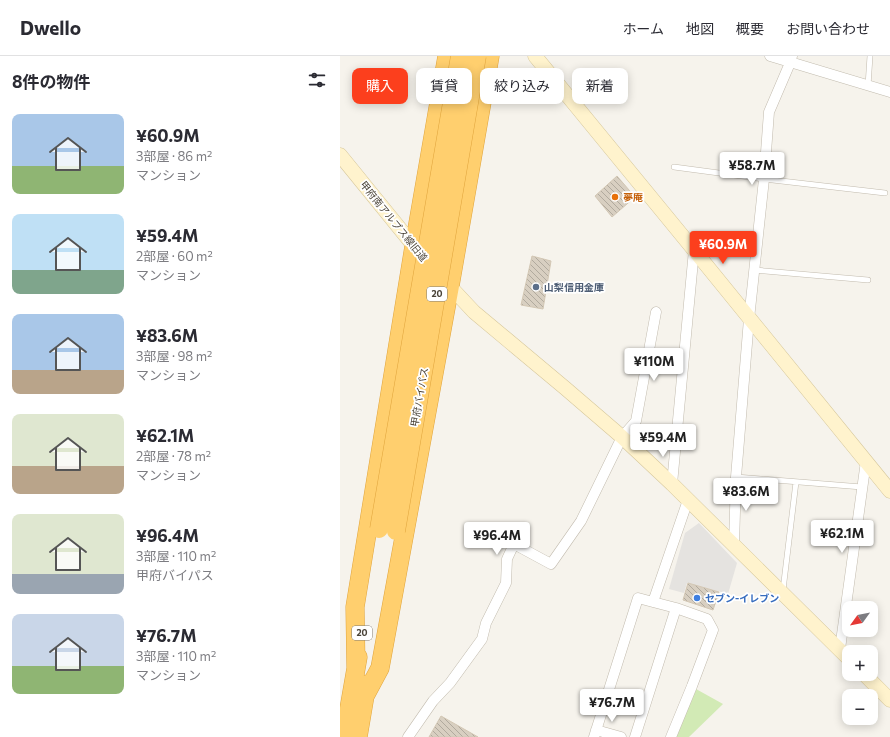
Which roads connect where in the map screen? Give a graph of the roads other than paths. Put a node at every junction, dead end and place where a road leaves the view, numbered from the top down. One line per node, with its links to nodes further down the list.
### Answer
1 (447, 56): 15 (highway)
2 (460, 56): 30 (highway, 甲府バイパス / 20, bridge)
3 (477, 56): 30 (highway, 甲府バイパス / 20, bridge)
4 (490, 56): 19 (highway)
5 (535, 56): 16 (street)
6 (770, 56): 8 (street)
7 (870, 56): 9 (lane)
8 (791, 59): 9 (street); 13 (street)
9 (868, 86): 10 (street)
10 (890, 92)
11 (340, 155): 15 (street, 甲府南アルプス線旧道)
12 (674, 167): 13 (lane)
13 (764, 179): 14 (lane); 17 (street)
14 (885, 193)
15 (414, 246): 19 (street, 甲府南アルプス線旧道); 37 (highway)
16 (694, 250): 21 (street); 26 (street)
17 (754, 270): 18 (lane); 21 (street)
18 (868, 280)
19 (450, 286): 22 (street, 甲府南アルプス線旧道); 39 (highway)
20 (656, 312): 22 (street)
21 (749, 319): 23 (street); 24 (street)
22 (622, 437): 26 (street, 甲府南アルプス線旧道); 44 (street)
23 (866, 461): 27 (street); 28 (street)
24 (736, 478): 25 (lane); 31 (street)
25 (796, 482): 27 (lane); 32 (lane)
26 (672, 484): 29 (street, 甲府南アルプス線旧道)
27 (862, 487): 35 (street)
28 (890, 491)
29 (688, 500): 31 (street, 甲府南アルプス線旧道); 33 (street)
30 (388, 530): 37 (highway, 甲府バイパス / 20); 39 (highway, 甲府バイパス / 20)
31 (734, 545): 32 (street, 甲府南アルプス線旧道)
32 (782, 593): 36 (street, 甲府南アルプス線旧道)
33 (652, 602): 34 (street); 41 (street)
34 (676, 608): 46 (street); 47 (street)
35 (845, 645)
36 (842, 652)
37 (356, 669): 42 (highway, 甲府バイパス / 20)
38 (871, 681): 40 (street)
39 (365, 696): 43 (highway, 甲府バイパス / 20)
40 (890, 700)
41 (595, 733): 45 (street)
42 (344, 737)
43 (358, 737)
44 (408, 737)
45 (621, 737)
46 (635, 737)
47 (671, 737)

